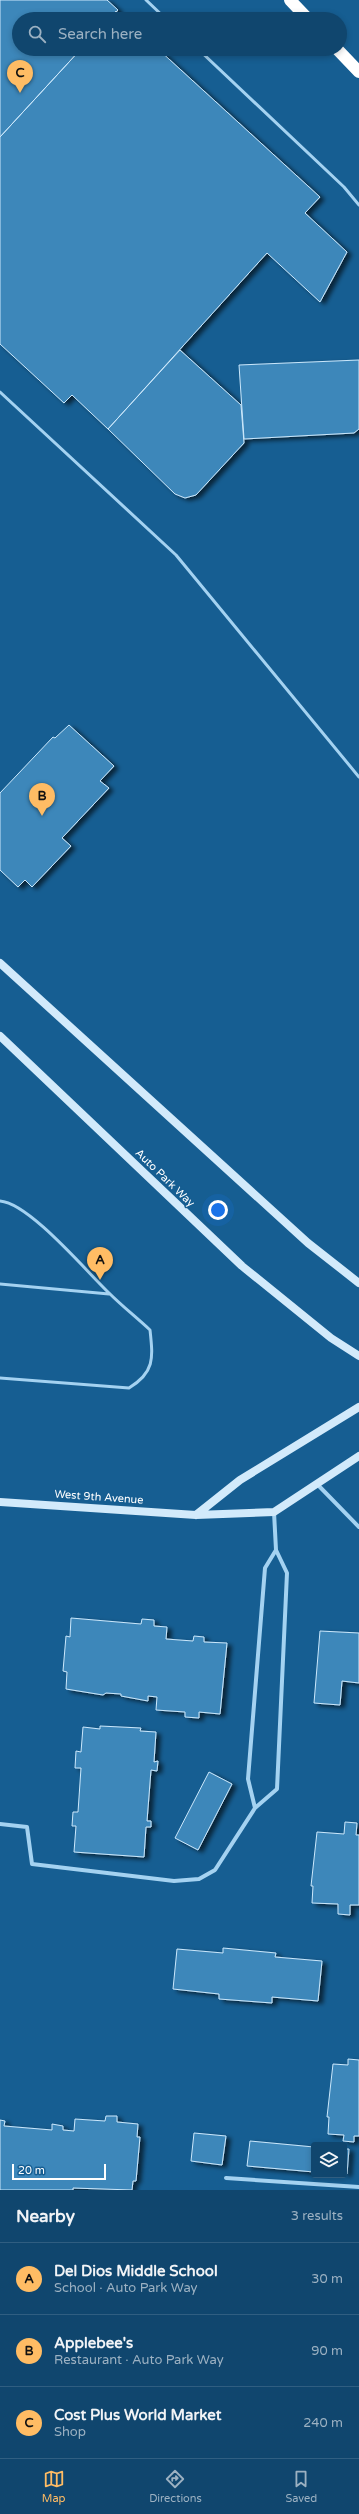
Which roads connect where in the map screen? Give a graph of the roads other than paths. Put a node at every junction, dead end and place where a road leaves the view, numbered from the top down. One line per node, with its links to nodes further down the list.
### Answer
1 (146, 0): 3 (lane)
2 (290, 0): 4 (highway)
3 (159, 12)
4 (301, 12)
5 (205, 56): 8 (lane)
6 (344, 56): 7 (highway)
7 (359, 72)
8 (359, 204)
9 (0, 392): 10 (lane)
10 (359, 776)
11 (0, 963): 14 (main road)
12 (0, 1036): 17 (main road, Auto Park Way)
13 (0, 1201): 16 (lane)
14 (359, 1283)
15 (0, 1284): 16 (lane)
16 (109, 1294): 18 (lane)
17 (359, 1356)
18 (0, 1378)
19 (359, 1407): 24 (main road)
20 (359, 1456): 21 (main road)
21 (316, 1483): 23 (main road); 25 (street)
22 (0, 1502): 24 (main road, West 9th Avenue)
23 (274, 1512): 24 (main road, West 9th Avenue); 26 (street)
24 (196, 1515)
25 (359, 1527)
26 (276, 1550): 27 (street); 27 (street)
27 (255, 1808): 28 (street)
28 (0, 1824)
29 (226, 2178): 30 (street)
30 (359, 2187)

